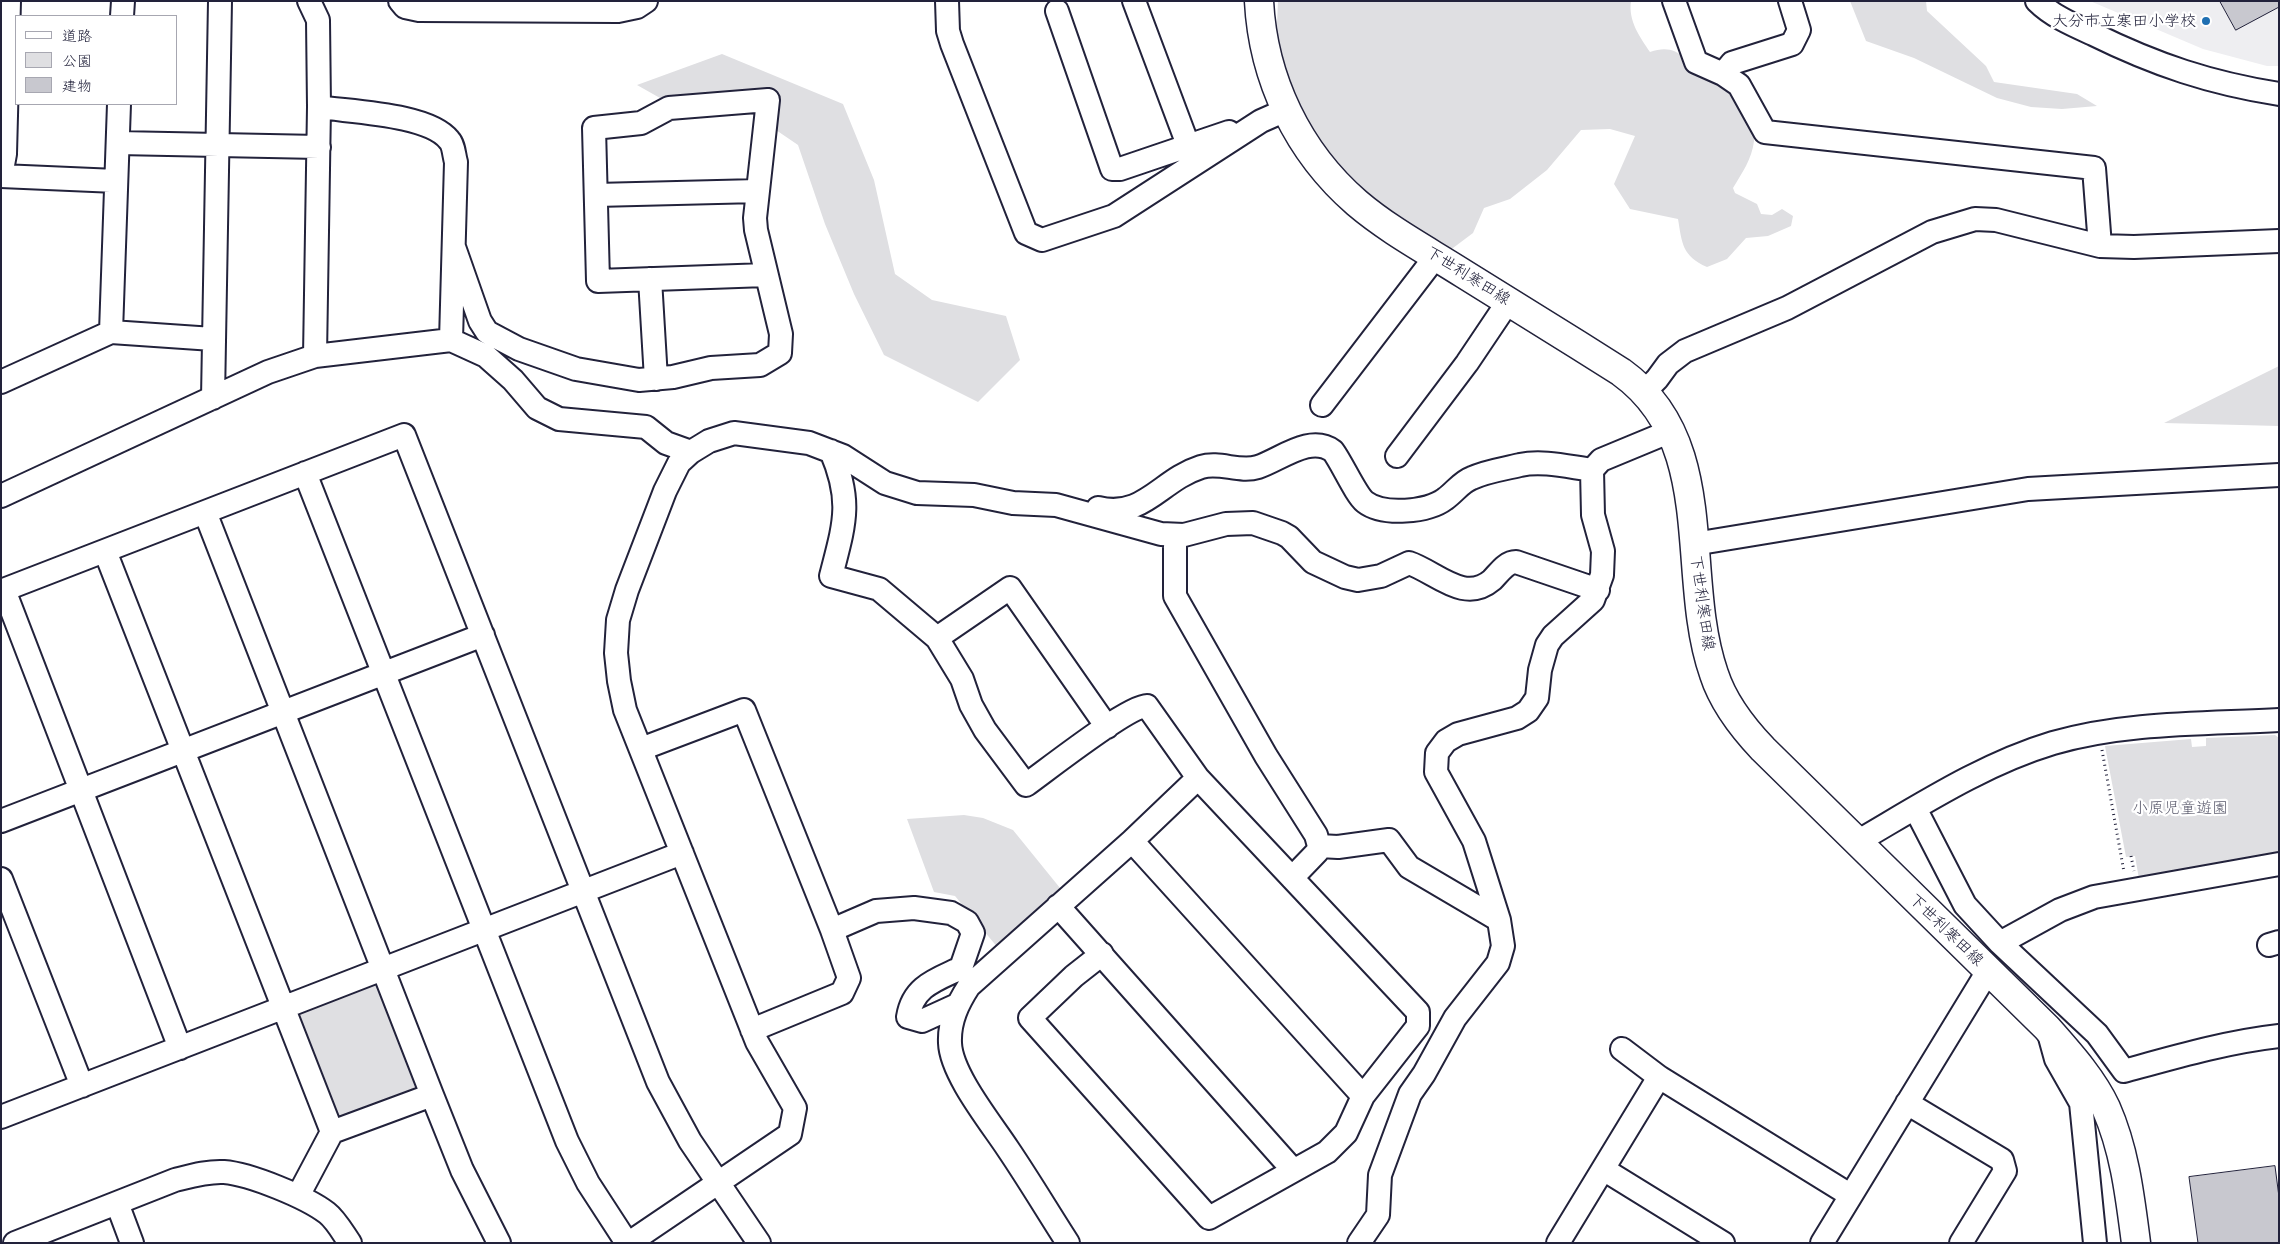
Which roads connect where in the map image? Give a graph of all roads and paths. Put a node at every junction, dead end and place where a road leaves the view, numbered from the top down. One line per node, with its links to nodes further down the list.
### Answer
1 (9, 1): 25 (street)
2 (123, 1): 14 (street)
3 (220, 1): 22 (street)
4 (309, 1): 18 (street)
5 (400, 1): 12 (street)
6 (947, 1): 20 (street)
7 (1134, 1): 23 (street)
8 (1259, 1): 19 (main road, 下世利寒田線)
9 (1674, 1): 15 (street)
10 (1790, 1): 15 (street)
11 (2037, 1): 16 (street)
12 (640, 3)
13 (1057, 11): 23 (street)
14 (122, 15)
15 (1723, 74): 30 (street)
16 (2279, 94)
17 (119, 105): 21 (street)
18 (319, 107): 24 (street); 31 (street)
19 (1286, 110): 20 (street); 32 (main road, 下世利寒田線)
20 (1261, 121): 23 (street)
21 (118, 143): 22 (street); 26 (street)
22 (217, 145): 24 (street); 37 (street)
23 (1188, 145)
24 (319, 147): 39 (street)
25 (1, 176): 26 (street)
26 (116, 181): 36 (street)
27 (758, 191): 28 (street); 28 (street); 33 (street)
28 (596, 194): 34 (street)
29 (2279, 241): 30 (street)
30 (2100, 246): 42 (street)
31 (454, 247): 38 (street); 40 (street)
32 (1436, 256): 35 (main road, 下世利寒田線); 44 (street)
33 (766, 275): 34 (street); 40 (street)
34 (650, 279): 40 (street)
35 (1508, 302): 42 (main road, 下世利寒田線); 48 (street)
36 (111, 332): 37 (street); 41 (street)
37 (214, 339): 43 (street)
38 (451, 340): 39 (street); 47 (street)
39 (315, 356): 43 (street)
40 (656, 379)
41 (1, 382)
42 (1645, 392): 45 (main road, 下世利寒田線)
43 (212, 398): 52 (street)
44 (1322, 405)
45 (1671, 431): 49 (street); 56 (main road, 下世利寒田線)
46 (831, 451): 47 (street); 53 (street); 61 (street)
47 (691, 452): 67 (street)
48 (1397, 456)
49 (1592, 470): 53 (street); 58 (street)
50 (305, 473): 54 (street); 60 (street); 62 (street)
51 (2279, 475): 56 (street)
52 (1, 496)
53 (1045, 503): 55 (street)
54 (205, 512): 57 (street); 63 (street)
55 (1174, 534): 58 (street); 75 (street)
56 (1694, 544): 74 (main road, 下世利寒田線)
57 (105, 551): 59 (street); 68 (street)
58 (1598, 590): 83 (street)
59 (3, 591): 70 (street)
60 (483, 635): 62 (street); 81 (street)
61 (937, 638): 65 (street); 65 (street)
62 (384, 673): 63 (street); 84 (street)
63 (283, 712): 68 (street); 88 (street)
64 (2279, 720): 71 (street)
65 (1107, 727): 69 (street)
66 (2101, 745): 77 (path)
67 (641, 749): 76 (street); 85 (street)
68 (183, 751): 70 (street); 91 (street)
69 (1198, 778): 73 (street); 79 (street)
70 (81, 790): 72 (street); 95 (street)
71 (1915, 808): 74 (street); 86 (street)
72 (1, 821)
73 (1132, 841): 82 (street); 100 (street)
74 (1857, 842): 89 (main road, 下世利寒田線)
75 (1319, 846): 79 (street); 83 (street)
76 (682, 853): 81 (street); 93 (street)
77 (2122, 859)
78 (2279, 864): 86 (street)
79 (1292, 878): 100 (street)
80 (1, 880): 98 (street)
81 (583, 891): 84 (street); 106 (street)
82 (1058, 906): 87 (street); 90 (street)
83 (1499, 920): 118 (street)
84 (484, 930): 88 (street); 115 (street)
85 (832, 930): 90 (street); 93 (street)
86 (2000, 943): 94 (street)
87 (1102, 954): 105 (street); 105 (street)
88 (383, 969): 91 (street); 99 (street)
89 (1988, 971): 92 (main road, 下世利寒田線); 101 (street)
90 (957, 1005): 117 (street)
91 (284, 1007): 95 (street); 103 (street)
92 (2047, 1028): 110 (street); 123 (main road, 下世利寒田線)
93 (752, 1030): 106 (street)
94 (2279, 1036)
95 (180, 1048): 98 (street)
96 (1622, 1049): 97 (street)
97 (1659, 1076): 104 (street); 107 (street)
98 (82, 1086): 102 (street)
99 (432, 1096): 103 (street); 114 (street)
100 (1363, 1096): 105 (street)
101 (1907, 1103): 107 (street); 122 (street)
102 (1, 1117)
103 (332, 1132): 108 (street)
104 (1603, 1169): 119 (street); 120 (street)
105 (1294, 1170)
106 (719, 1182): 115 (street); 116 (street)
107 (1850, 1195): 121 (street)
108 (298, 1196): 109 (street); 113 (street)
109 (117, 1203): 111 (street); 112 (street)
110 (2092, 1238)
111 (15, 1243)
112 (132, 1243)
113 (350, 1243)
114 (499, 1243)
115 (628, 1243)
116 (759, 1243)
117 (1068, 1243)
118 (1359, 1243)
119 (1558, 1243)
120 (1723, 1243)
121 (1822, 1243)
122 (1961, 1243)
123 (2136, 1243)

